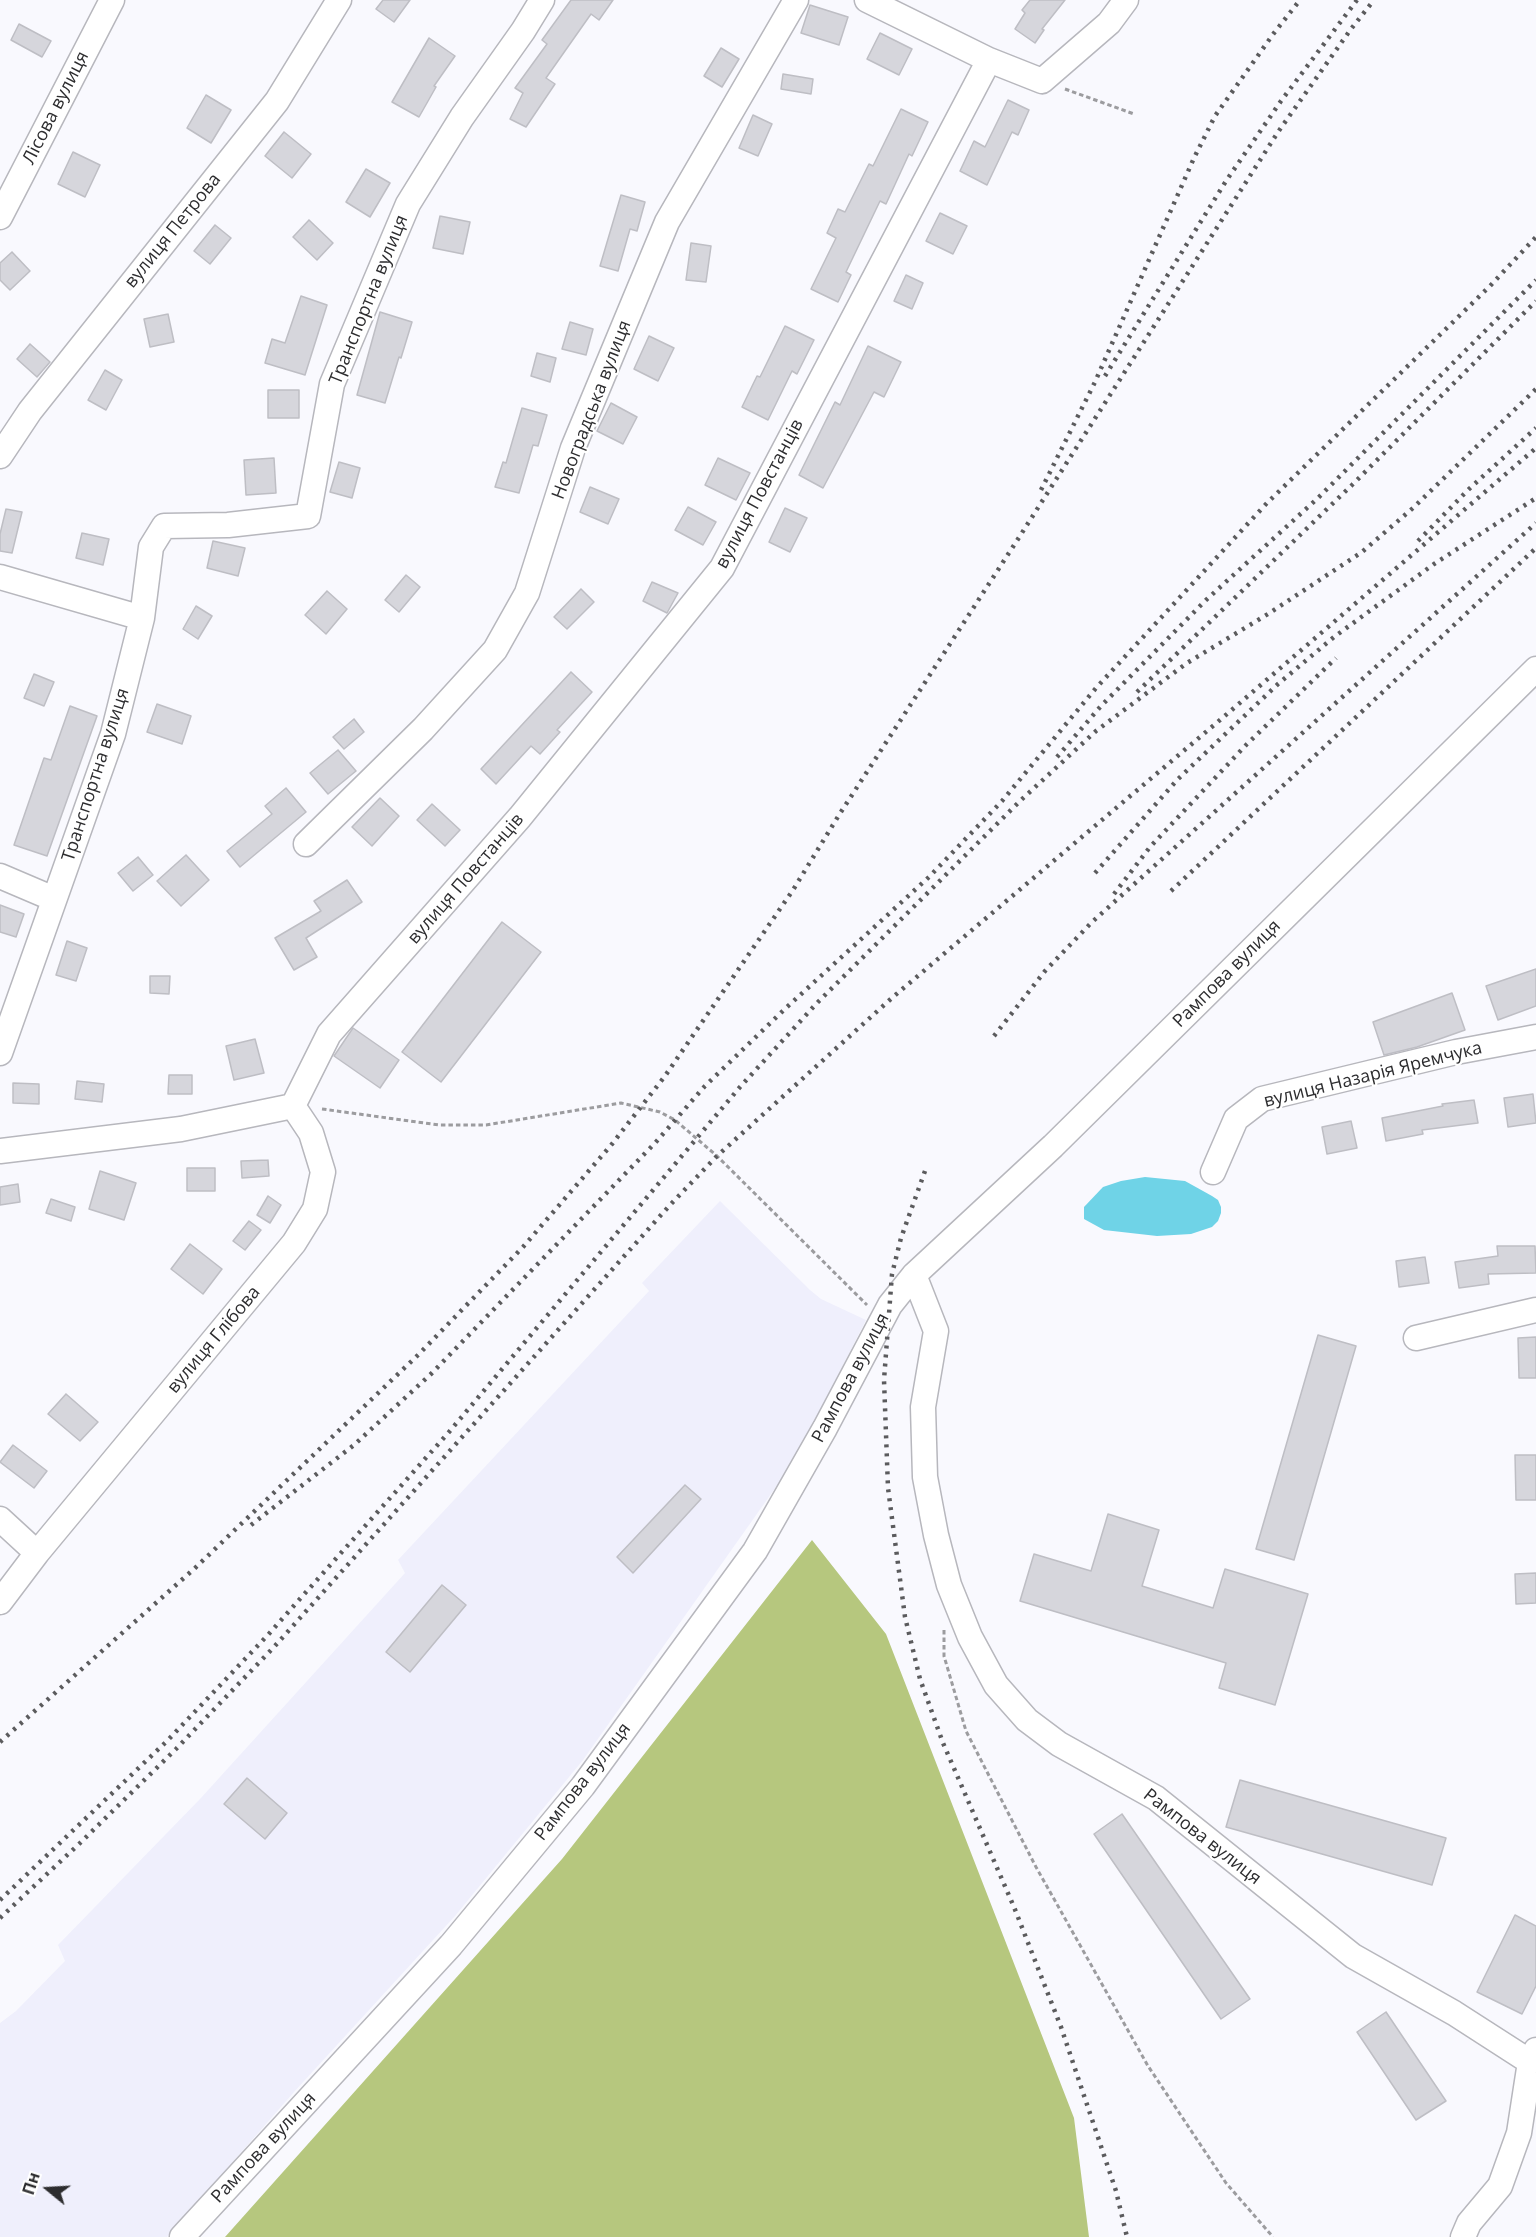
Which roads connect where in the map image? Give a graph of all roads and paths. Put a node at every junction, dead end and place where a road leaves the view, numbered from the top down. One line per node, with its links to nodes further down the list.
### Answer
1 (111, 0): 10 (street, Лісова вулиця)
2 (339, 0): 11 (street, вулиця Петрова)
3 (543, 0): 13 (street, Транспортна вулиця)
4 (796, 0): 15 (street, Новоградська вулиця)
5 (867, 0): 7 (street)
6 (1126, 0): 8 (street)
7 (989, 60): 8 (street); 20 (street, вулиця Повстанців)
8 (1042, 81): 9 (path)
9 (1134, 114)
10 (0, 217)
11 (0, 456)
12 (0, 577): 13 (street)
13 (142, 618): 17 (street, Транспортна вулиця)
14 (1536, 669): 23 (street, Рампова вулиця)
15 (306, 844)
16 (0, 876): 17 (street)
17 (54, 899): 19 (street, Транспортна вулиця)
18 (1536, 1037): 22 (street, вулиця Назарія Яремчука)
19 (0, 1053)
20 (293, 1106): 21 (street); 24 (path); 28 (street, вулиця Глібова)
21 (0, 1151)
22 (1213, 1172)
23 (914, 1275): 24 (street, Рампова вулиця); 31 (street, Рампова вулиця)
24 (890, 1305): 32 (street, Рампова вулиця)
25 (1536, 1310): 26 (street)
26 (1416, 1338)
27 (0, 1520): 28 (street)
28 (37, 1553): 29 (street, вулиця Глібова)
29 (0, 1602)
30 (944, 1629): 33 (path)
31 (1533, 2056): 34 (street)
32 (182, 2237)
33 (1273, 2237)
34 (1463, 2237)

